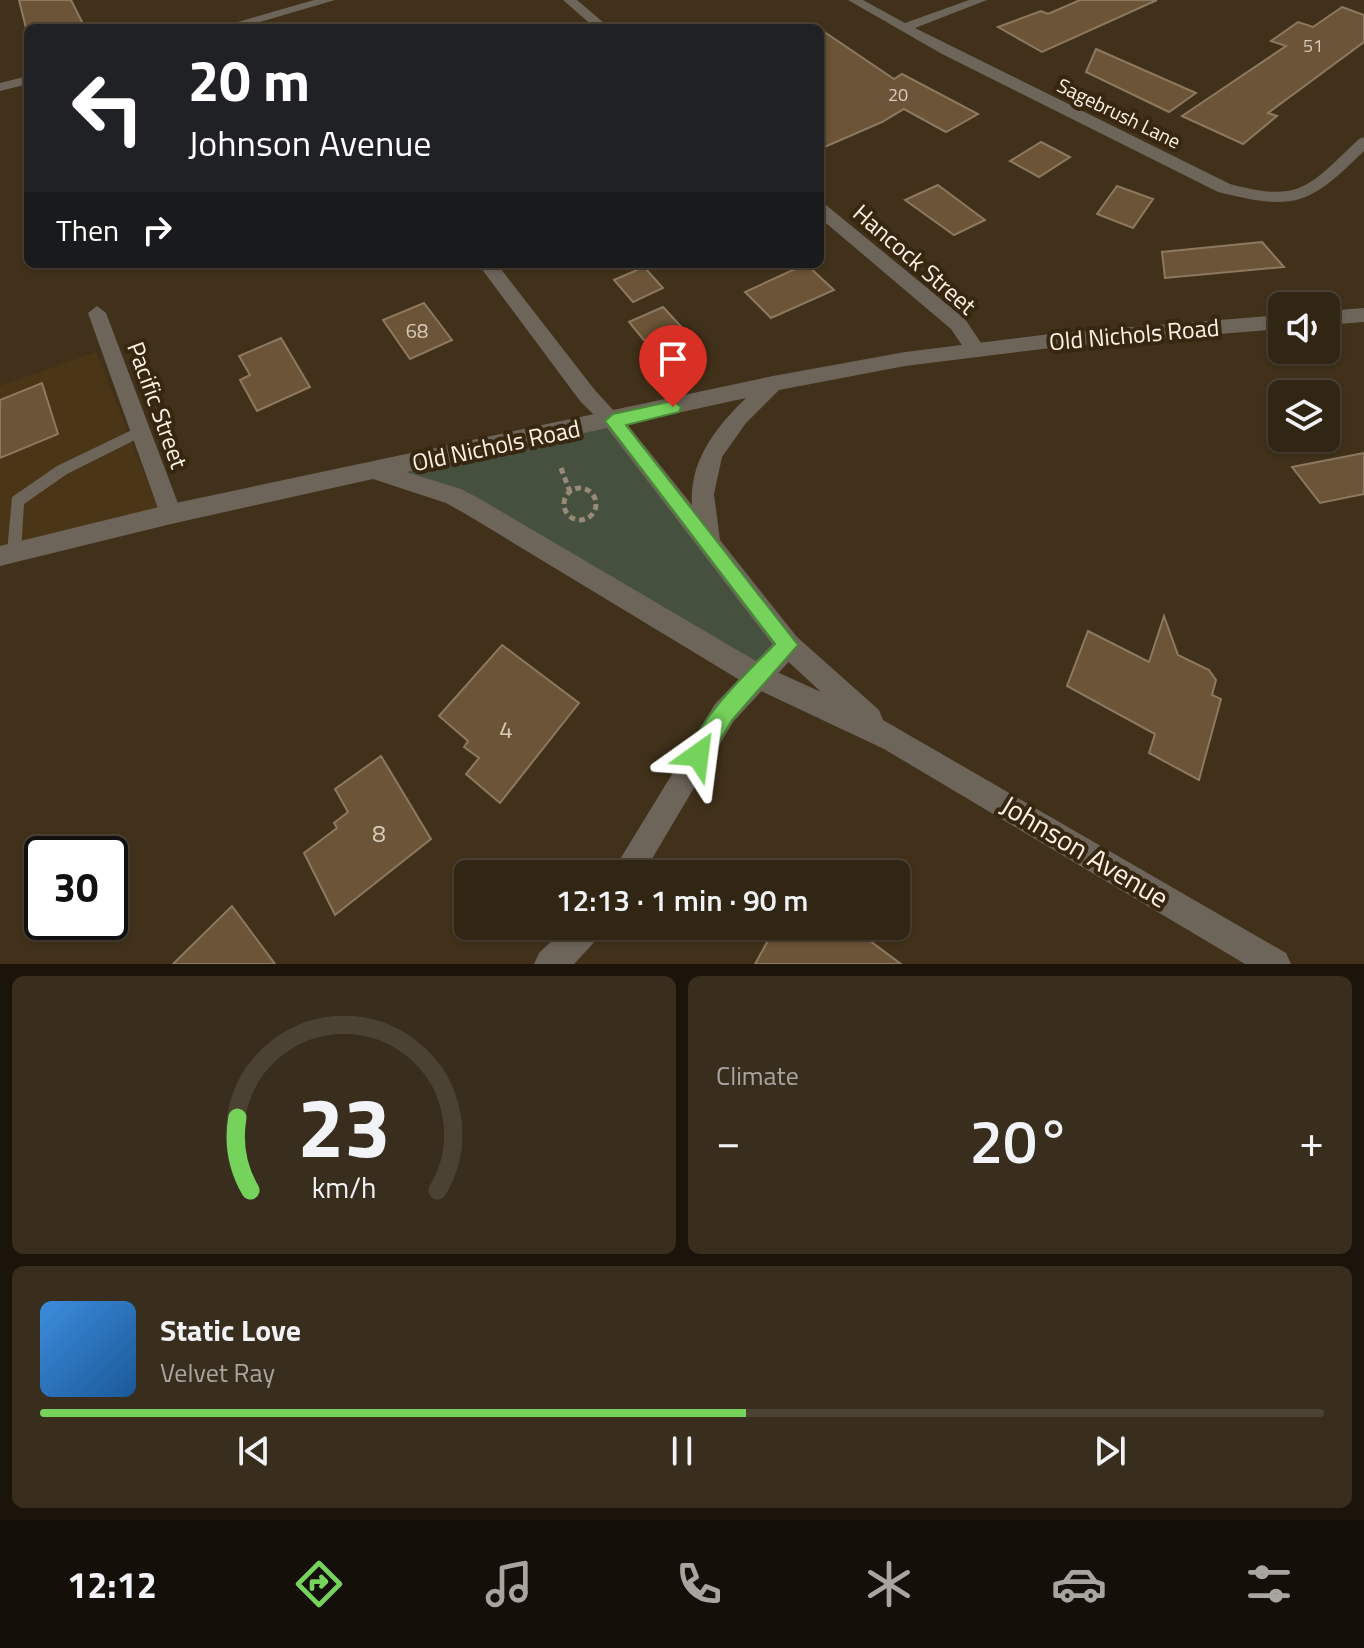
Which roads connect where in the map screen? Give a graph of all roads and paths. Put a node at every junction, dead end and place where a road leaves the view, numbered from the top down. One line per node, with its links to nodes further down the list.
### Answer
1 (329, 0): 5 (street)
2 (569, 0): 7 (street)
3 (854, 0): 8 (street, Sagebrush Lane)
4 (981, 0): 8 (street)
5 (291, 10): 6 (street)
6 (239, 24)
7 (598, 24)
8 (903, 28): 11 (street, Sagebrush Lane)
9 (24, 81): 10 (street)
10 (0, 87)
11 (1364, 142)
12 (824, 212): 18 (street, Hancock Street)
13 (490, 268): 20 (street, Johnson Avenue)
14 (97, 313): 21 (street, Pacific Street)
15 (1364, 315): 16 (street)
16 (1340, 317)
17 (1268, 323): 18 (street, Old Nichols Road)
18 (975, 349): 19 (street, Old Nichols Road)
19 (773, 384): 20 (street, Old Nichols Road); 26 (street)
20 (613, 421): 23 (street, Old Nichols Road); 26 (street, Johnson Avenue)
21 (140, 431): 25 (street, Pacific Street); 27 (lane)
22 (561, 468): 24 (path)
23 (375, 471): 25 (street, Old Nichols Road); 29 (street, Johnson Avenue)
24 (570, 492): 24 (path)
25 (171, 514): 27 (street, Old Nichols Road)
26 (709, 546): 28 (street, Johnson Avenue)
27 (7, 554)
28 (788, 645): 29 (street); 30 (street, Johnson Avenue)
29 (757, 676): 30 (street, Johnson Avenue); 31 (street)
30 (894, 739): 34 (street, Johnson Avenue)
31 (635, 860)
32 (576, 940): 33 (street)
33 (550, 964)
34 (1275, 964)

